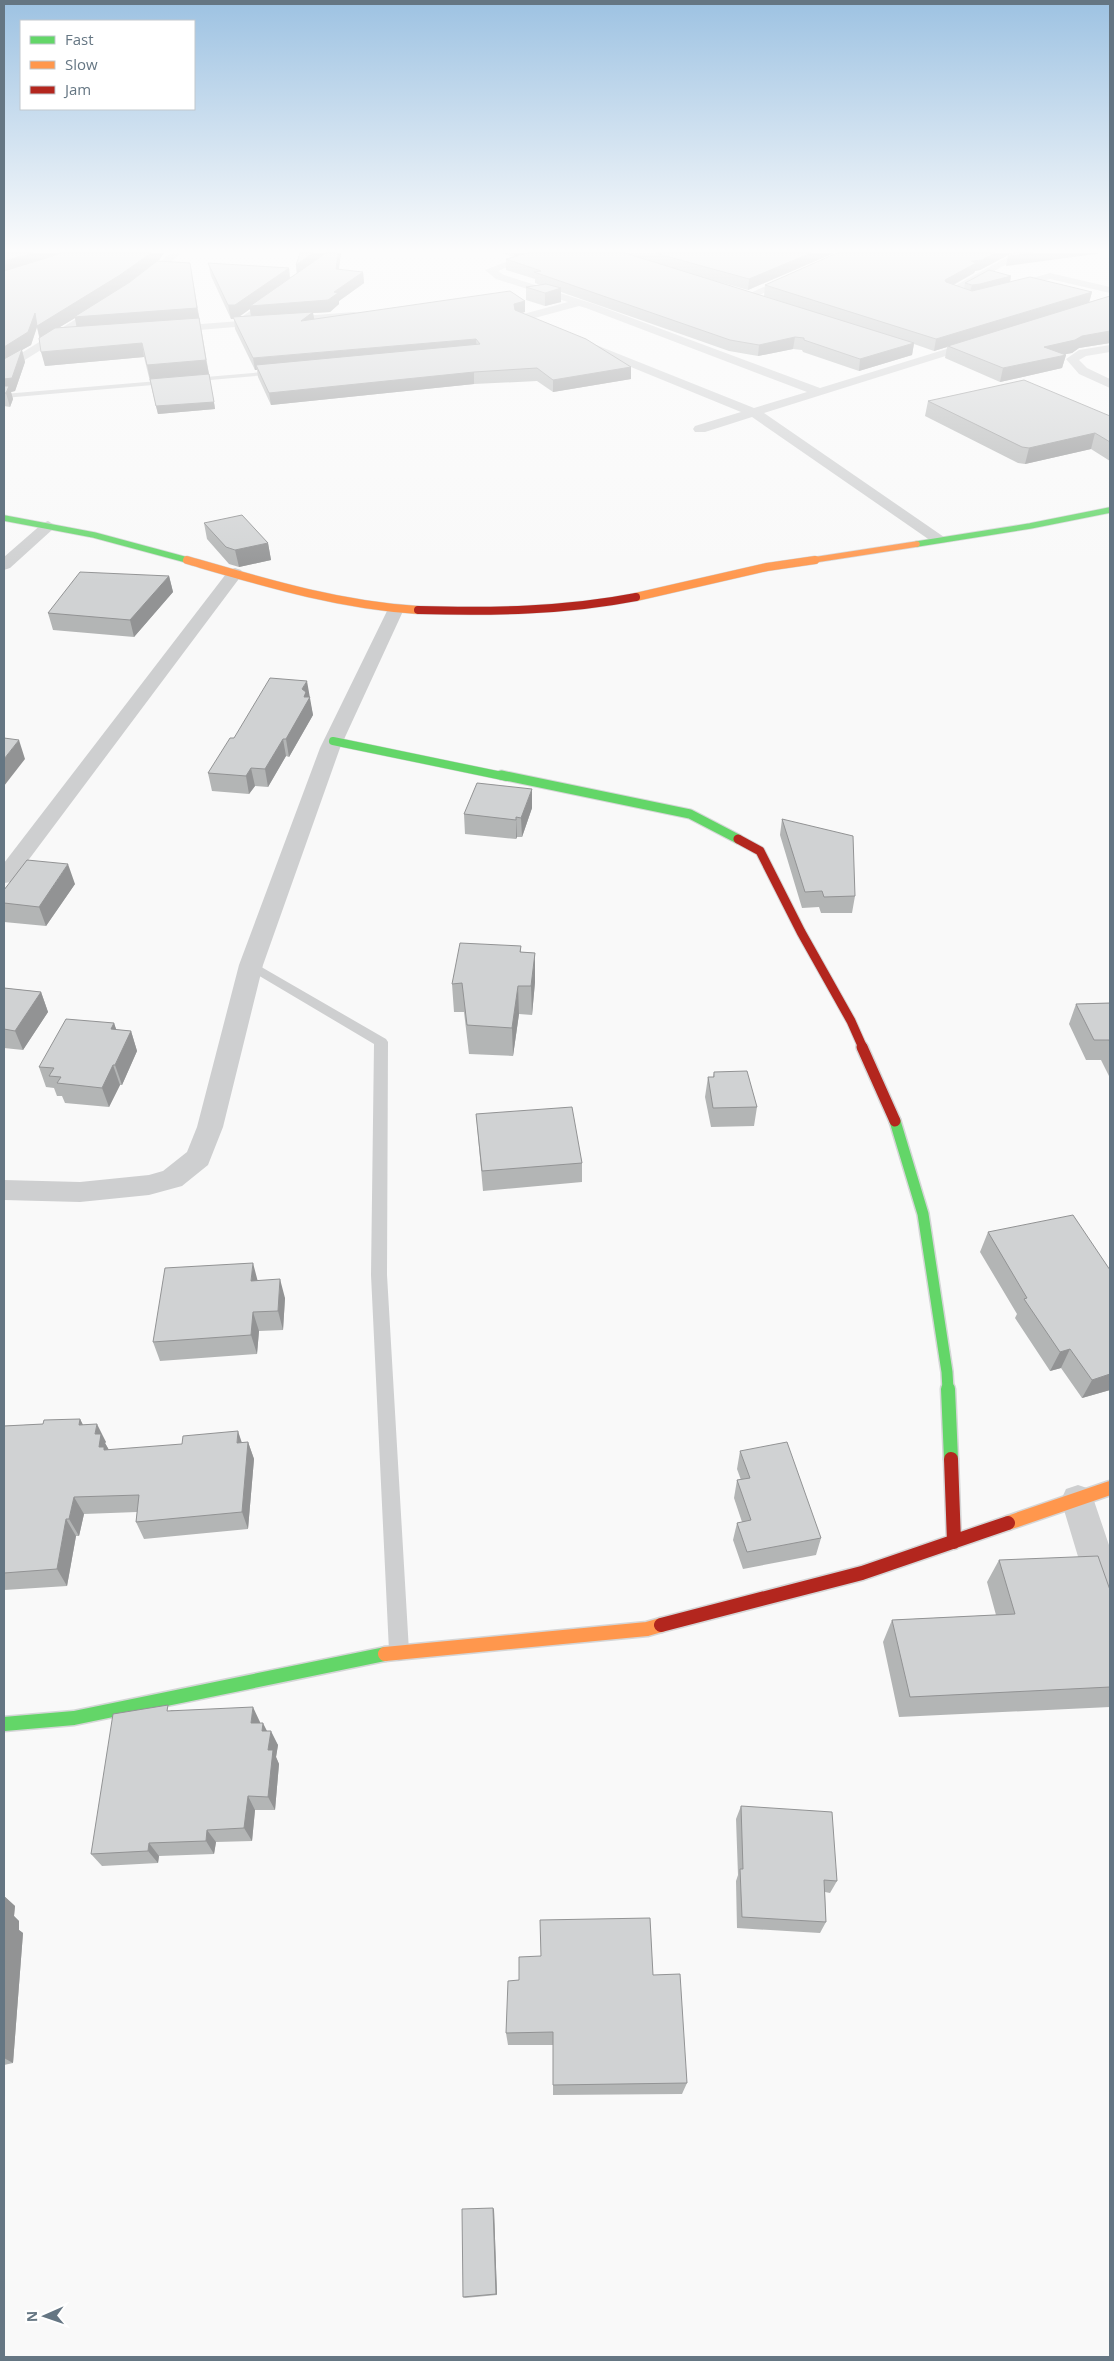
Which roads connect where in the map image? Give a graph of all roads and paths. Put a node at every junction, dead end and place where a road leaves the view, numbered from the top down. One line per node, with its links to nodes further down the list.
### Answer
1 (632, 363): 9 (street)
2 (742, 363): 7 (street)
3 (910, 363): 7 (street)
4 (1076, 363): 6 (street)
5 (280, 372): 8 (lane)
6 (1110, 384)
7 (820, 392): 9 (street)
8 (4, 396)
9 (753, 412): 10 (street); 14 (street)
10 (700, 429)
11 (1110, 510): 14 (street)
12 (4, 518): 13 (street)
13 (48, 526): 15 (street); 16 (street)
14 (939, 540): 17 (street)
15 (4, 565)
16 (235, 574): 17 (street); 19 (street)
17 (396, 609): 18 (street)
18 (333, 741): 20 (street); 24 (street)
19 (4, 877)
20 (251, 965): 21 (street); 26 (lane)
21 (4, 1190)
22 (1110, 1488): 23 (street)
23 (1078, 1500): 24 (street); 25 (street)
24 (954, 1542): 26 (street)
25 (1110, 1603)
26 (399, 1650): 27 (street)
27 (4, 1724)

